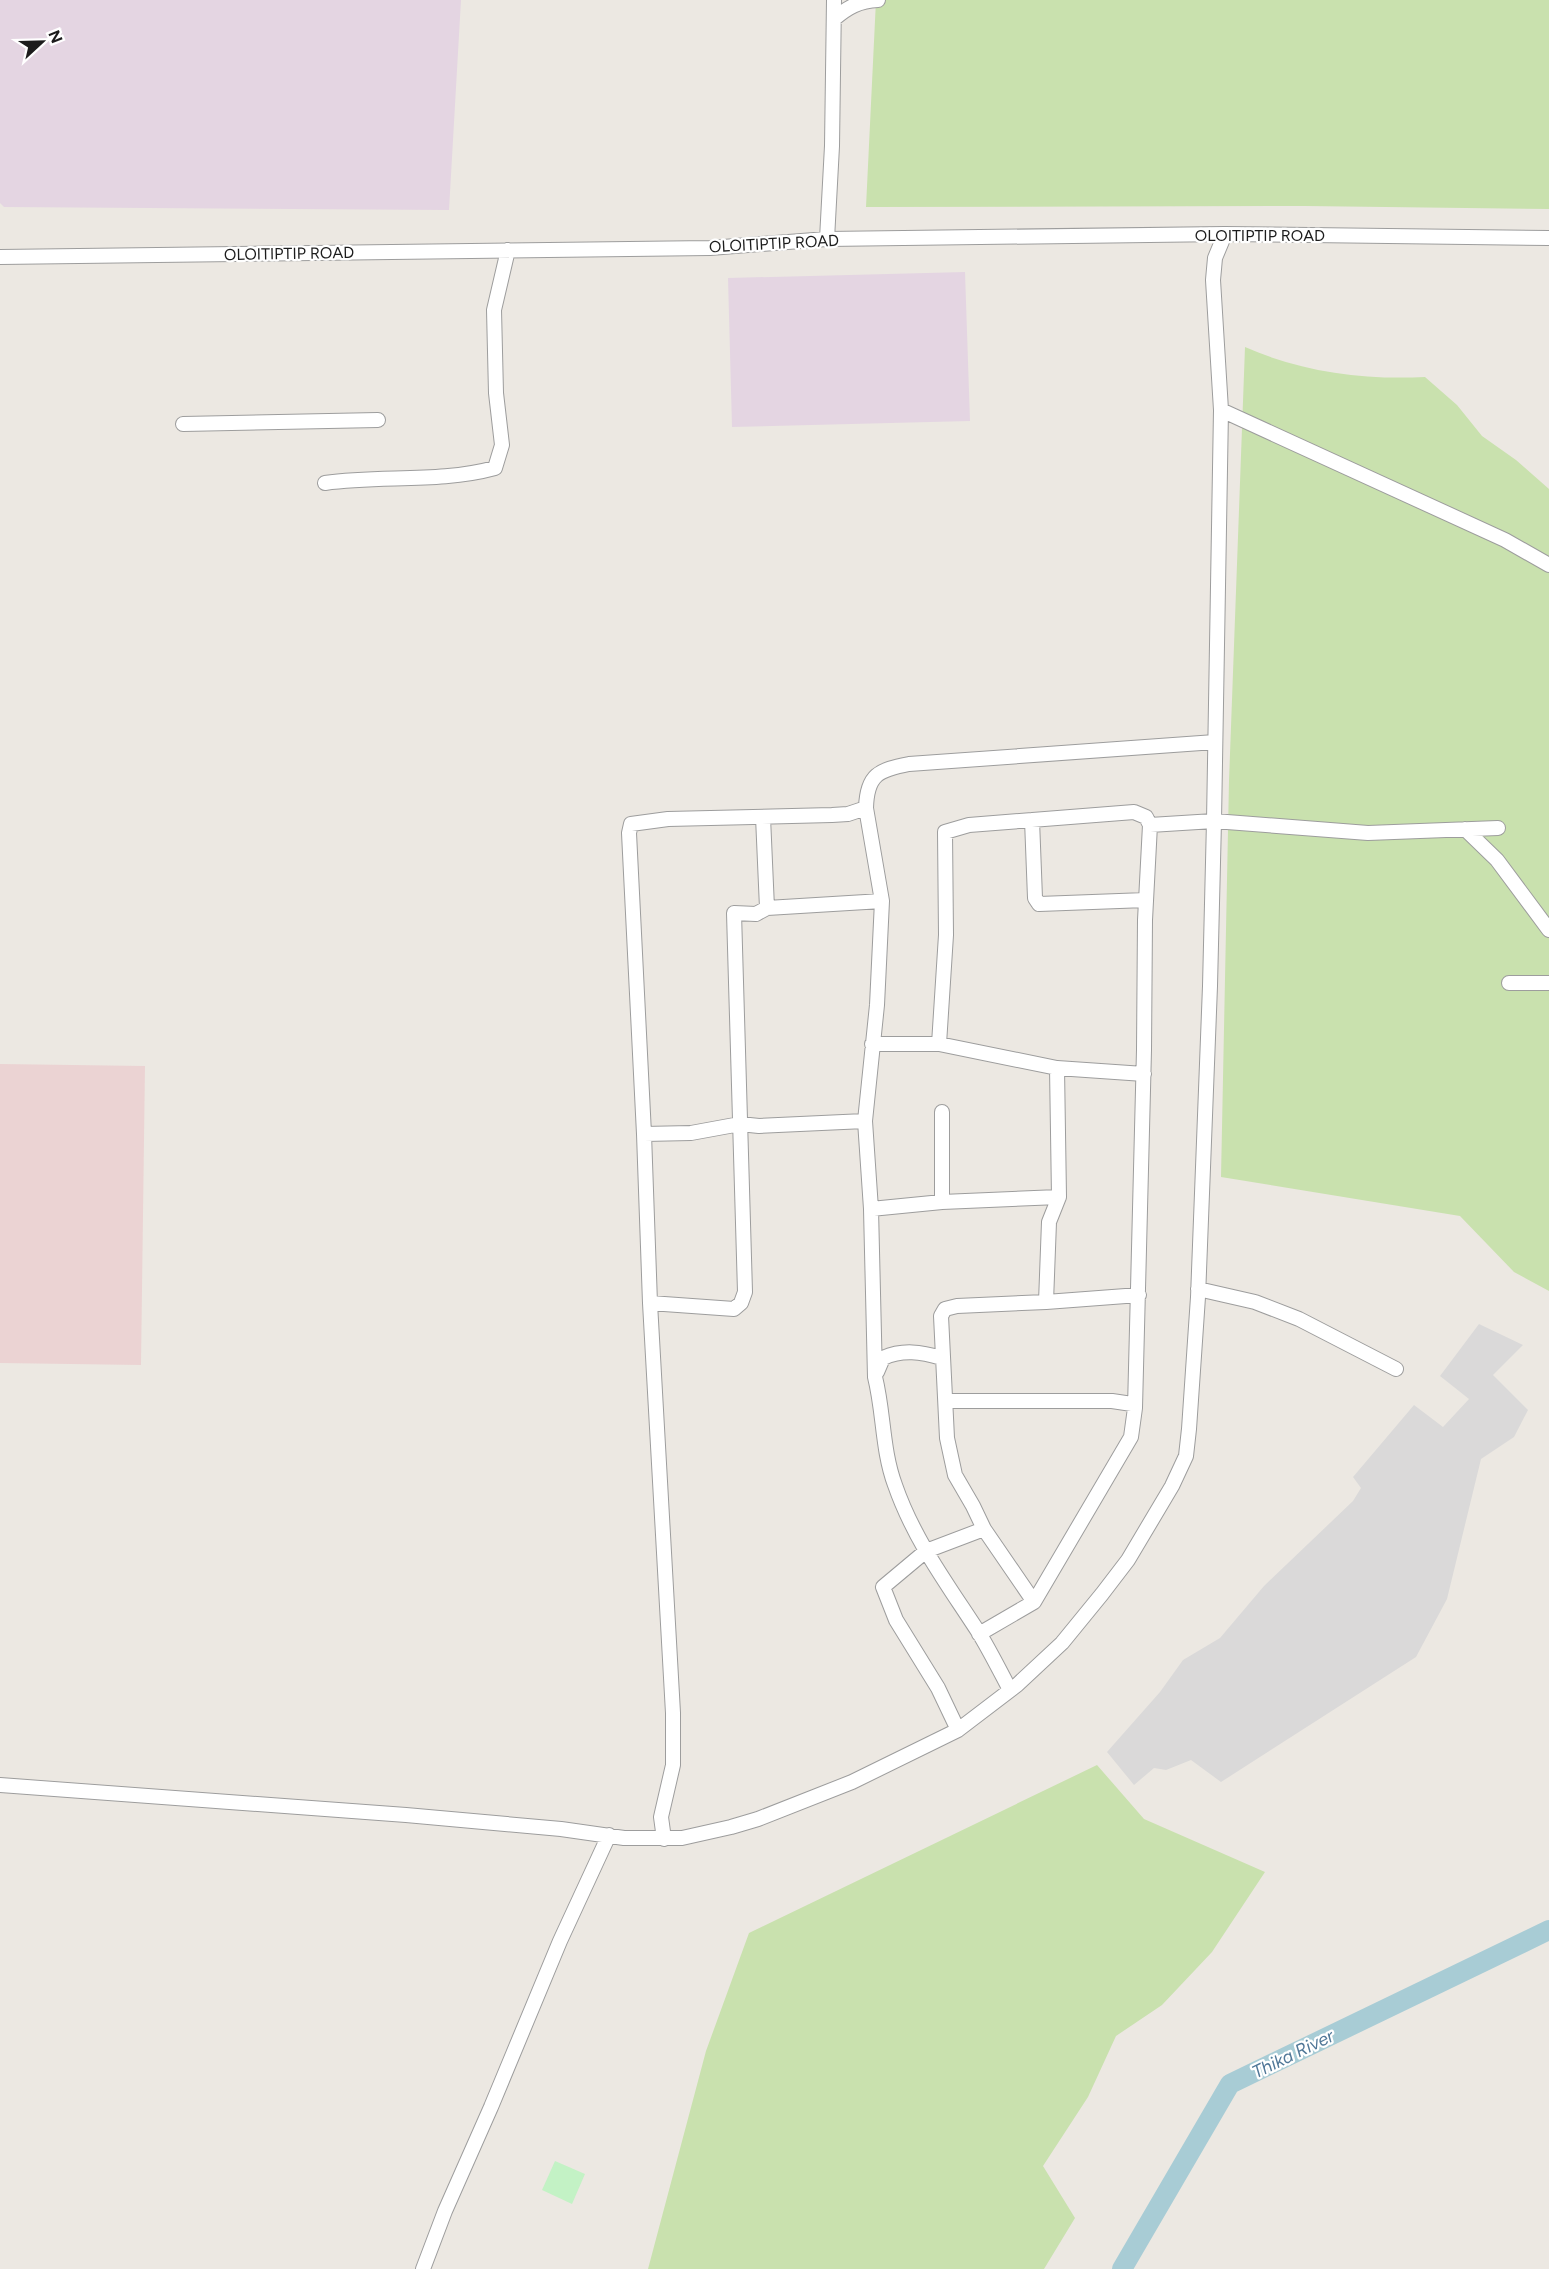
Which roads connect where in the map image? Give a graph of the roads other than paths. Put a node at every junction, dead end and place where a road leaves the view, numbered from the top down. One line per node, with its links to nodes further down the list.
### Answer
1 (834, 0): 3 (street)
2 (878, 0): 3 (street)
3 (834, 19): 6 (street)
4 (1226, 234): 5 (street, OLOITIPTIP ROAD); 6 (street, OLOITIPTIP ROAD); 9 (street)
5 (1549, 238)
6 (827, 239): 7 (street, OLOITIPTIP ROAD)
7 (508, 250): 8 (street, OLOITIPTIP ROAD); 12 (street)
8 (0, 257)
9 (1221, 410): 13 (street); 14 (street)
10 (378, 420): 11 (street)
11 (183, 424)
12 (325, 483)
13 (1549, 565)
14 (1215, 742): 15 (street); 18 (street)
15 (866, 808): 16 (street); 23 (street)
16 (763, 817): 24 (street); 35 (street)
17 (1032, 820): 19 (street); 22 (street); 29 (street)
18 (1214, 821): 19 (street); 21 (street); 39 (street)
19 (1150, 825): 22 (street)
20 (1498, 828): 21 (street)
21 (1465, 829): 25 (street)
22 (1146, 900): 31 (street)
23 (882, 901): 24 (street); 28 (street)
24 (767, 908): 34 (street)
25 (1549, 930)
26 (1509, 983): 27 (street)
27 (1549, 983)
28 (872, 1044): 29 (street); 33 (street)
29 (939, 1044): 30 (street)
30 (1057, 1068): 31 (street); 36 (street)
31 (1144, 1074): 40 (street)
32 (942, 1112): 37 (street)
33 (865, 1121): 34 (street); 38 (street)
34 (740, 1124): 35 (street); 42 (street)
35 (644, 1134): 42 (street)
36 (1059, 1197): 37 (street); 41 (street)
37 (942, 1202): 38 (street)
38 (871, 1209): 45 (street)
39 (1198, 1289): 44 (street); 52 (street)
40 (1139, 1295): 41 (street); 47 (street)
41 (1046, 1302): 43 (street)
42 (650, 1303): 56 (street)
43 (942, 1358): 45 (street); 46 (street)
44 (1396, 1369)
45 (875, 1377): 49 (street)
46 (946, 1401): 47 (street); 48 (street)
47 (1135, 1408): 50 (street)
48 (984, 1528): 49 (street); 50 (street)
49 (926, 1551): 51 (street); 53 (street)
50 (1034, 1602): 51 (street)
51 (979, 1634): 52 (street)
52 (1010, 1690): 53 (street)
53 (958, 1730): 56 (street)
54 (0, 1785): 55 (street)
55 (609, 1835): 56 (street); 57 (street)
56 (664, 1839)
57 (423, 2269)

